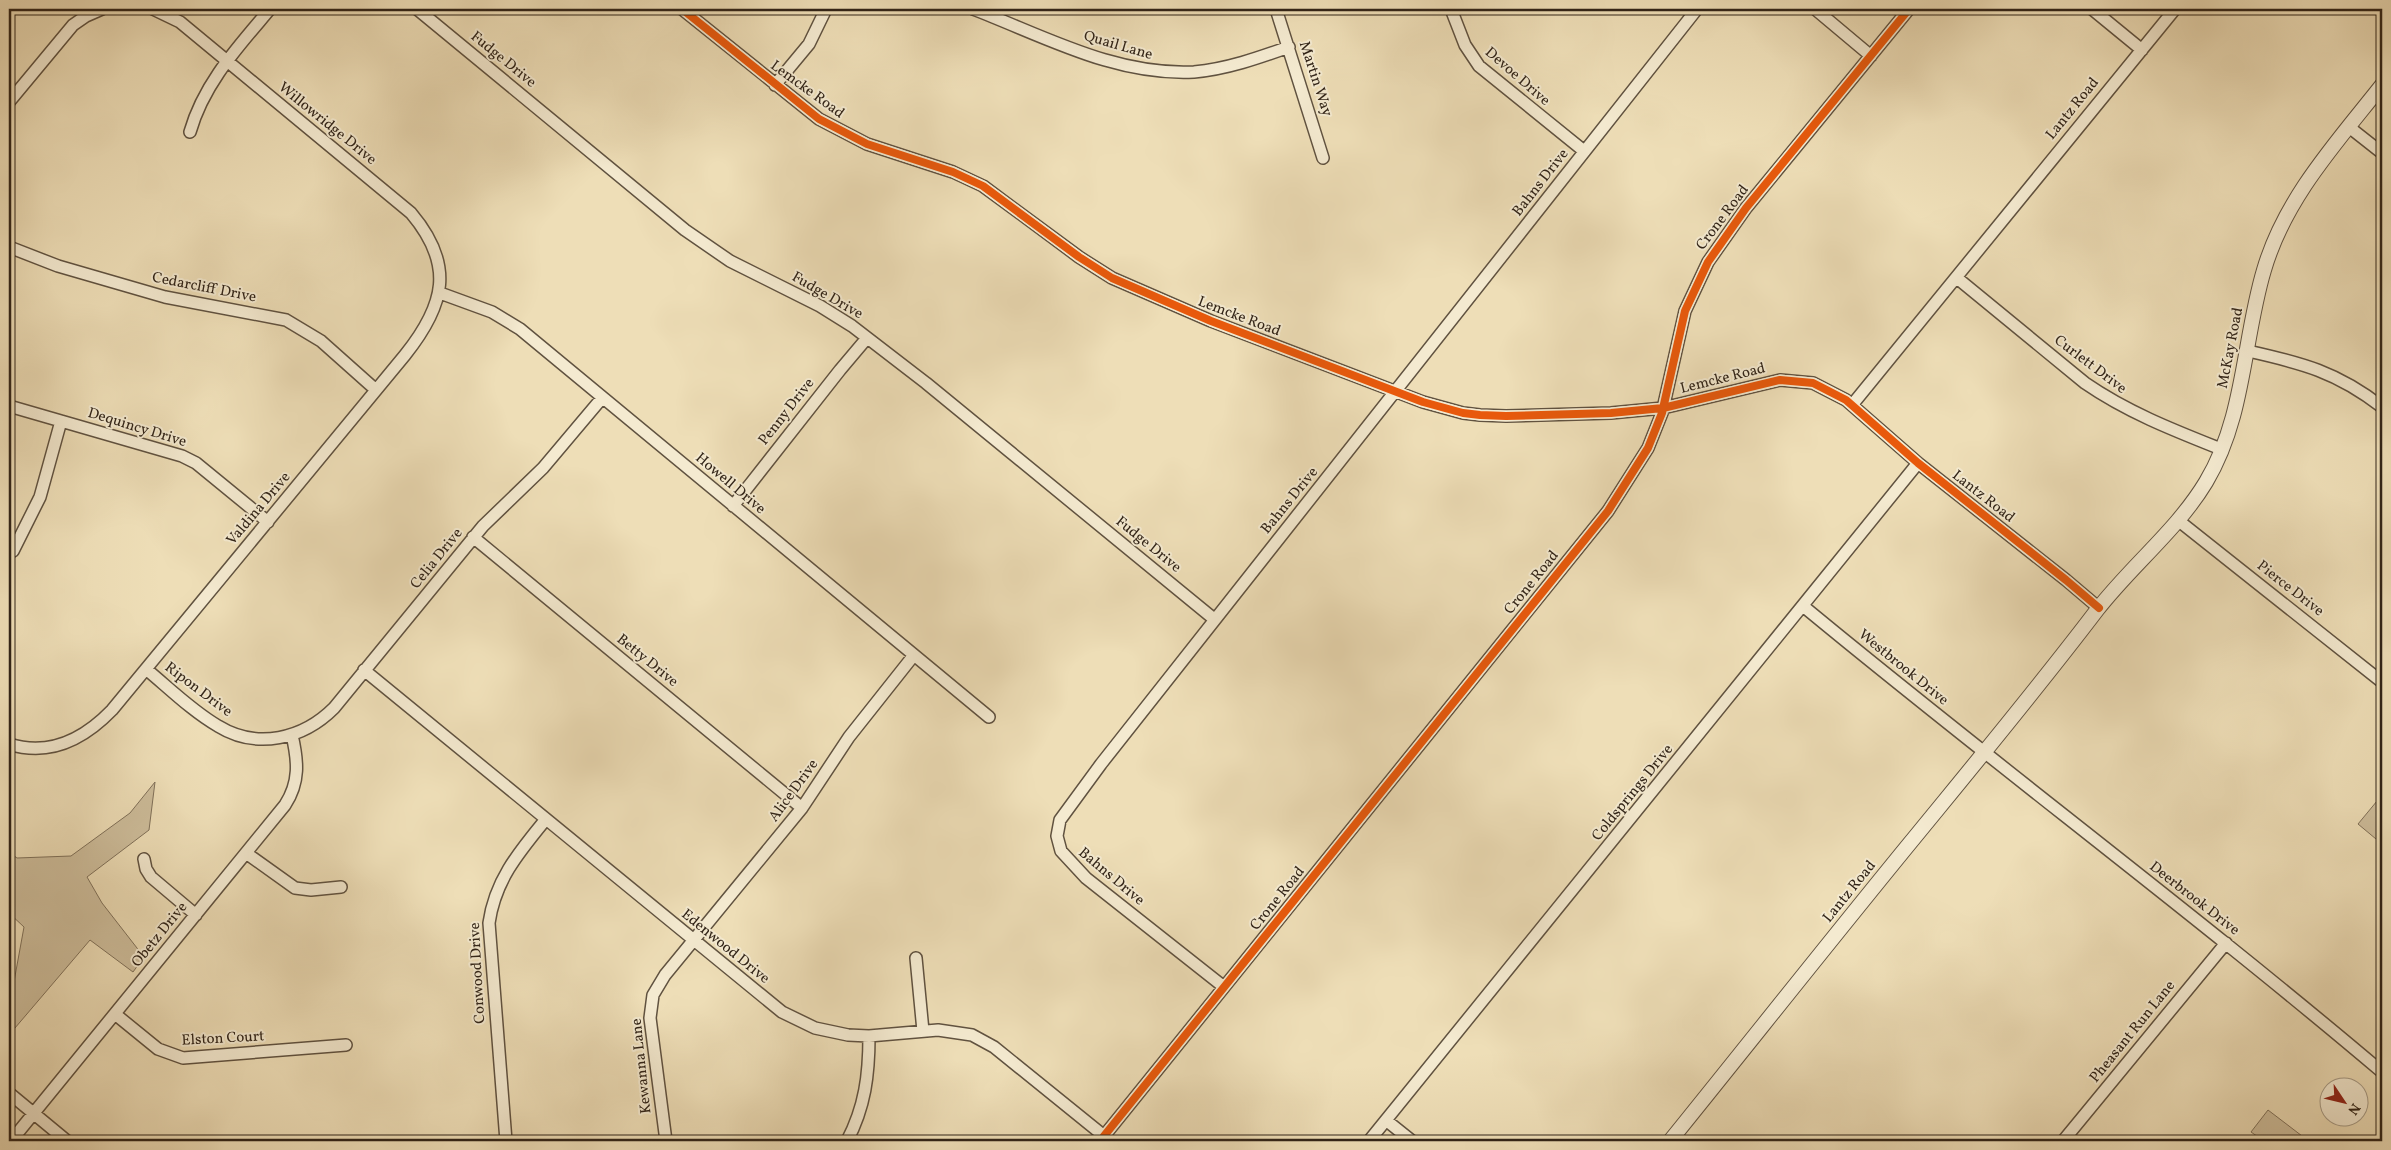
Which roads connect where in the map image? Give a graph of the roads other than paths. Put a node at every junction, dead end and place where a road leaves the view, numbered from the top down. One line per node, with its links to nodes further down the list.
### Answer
1 (101, 9): 21 (street)
2 (153, 9): 18 (street, Willowridge Drive)
3 (270, 9): 18 (street)
4 (417, 9): 30 (street, Fudge Drive)
5 (682, 9): 19 (street, Lemcke Road)
6 (826, 9): 19 (street)
7 (972, 9): 15 (street, Quail Lane)
8 (1276, 9): 15 (street, Martin Way)
9 (1452, 9): 24 (street, Devoe Drive)
10 (1697, 9): 24 (street, Bahns Drive)
11 (1815, 9): 17 (street)
12 (1909, 9): 17 (street, Crone Road)
13 (2092, 9): 16 (street)
14 (2175, 9): 16 (street, Lantz Road)
15 (1289, 47): 26 (street, Martin Way)
16 (2142, 50): 28 (street, Lantz Road)
17 (1871, 56): 38 (street, Crone Road)
18 (227, 61): 23 (street); 29 (street, Willowridge Drive)
19 (775, 85): 33 (street, Lemcke Road)
20 (2382, 85): 22 (street, McKay Road)
21 (9, 102)
22 (2349, 127): 25 (street); 31 (street, McKay Road)
23 (190, 132)
24 (1584, 152): 33 (street, Bahns Drive)
25 (2382, 153)
26 (1323, 158)
27 (9, 247): 32 (street, Cedarcliff Drive)
28 (1957, 278): 35 (street, Lantz Road); 40 (street, Curlett Drive)
29 (440, 293): 32 (street, Valdina Drive); 34 (street, Howell Drive)
30 (867, 338): 42 (street, Penny Drive); 49 (street, Fudge Drive)
31 (2248, 351): 37 (street); 40 (street, McKay Road)
32 (376, 390): 44 (street, Valdina Drive)
33 (1396, 391): 38 (street, Lemcke Road); 49 (street, Bahns Drive)
34 (602, 398): 42 (street, Howell Drive); 45 (street, Celia Drive)
35 (1852, 405): 38 (street, Lemcke Road); 41 (street, Lantz Road)
36 (9, 406): 39 (street, Dequincy Drive)
37 (2382, 407)
38 (1663, 408): 67 (street, Crone Road)
39 (61, 421): 44 (street, Dequincy Drive); 46 (street)
40 (2221, 449): 43 (street, McKay Road)
41 (1918, 463): 47 (street, Coldsprings Drive); 48 (street, Lantz Road)
42 (733, 506): 50 (street, Howell Drive)
43 (2179, 521): 48 (street, McKay Road); 53 (street, Pierce Drive)
44 (268, 522): 51 (street, Valdina Drive)
45 (474, 537): 52 (street, Celia Drive); 58 (street, Betty Drive)
46 (13, 551)
47 (1803, 606): 57 (street, Westbrook Drive); 75 (street, Coldsprings Drive)
48 (2099, 608): 57 (street, Lantz Road)
49 (1214, 619): 67 (street, Bahns Drive)
50 (914, 655): 54 (street, Howell Drive); 58 (street, Alice Drive)
51 (146, 669): 55 (street, Ripon Drive); 56 (street, Valdina Drive)
52 (364, 670): 55 (street, Celia Drive); 59 (street, Edenwood Drive)
53 (2382, 682)
54 (989, 717)
55 (292, 735): 60 (street, Obetz Drive)
56 (9, 744)
57 (1984, 753): 65 (street, Deerbrook Drive); 84 (street, Lantz Road)
58 (802, 808): 64 (street, Alice Drive)
59 (546, 819): 64 (street, Edenwood Drive); 79 (street, Conwood Drive)
60 (246, 853): 62 (street); 63 (street, Obetz Drive)
61 (144, 859): 63 (street)
62 (341, 887)
63 (196, 915): 68 (street, Obetz Drive)
64 (694, 941): 70 (street, Edenwood Drive); 80 (street, Kewanna Lane)
65 (2226, 943): 72 (street, Deerbrook Drive); 85 (street, Pheasant Run Lane)
66 (916, 958): 69 (street)
67 (1224, 988): 76 (street, Crone Road)
68 (115, 1014): 71 (street, Elston Court); 74 (street, Obetz Drive)
69 (923, 1031): 70 (street, Edenwood Drive); 76 (street, Edenwood Drive)
70 (869, 1036): 81 (street)
71 (346, 1045)
72 (2382, 1072)
73 (9, 1093): 74 (street)
74 (34, 1114): 77 (street, Obetz Drive); 78 (street)
75 (1386, 1121): 82 (street, Coldsprings Drive); 83 (street)
76 (1107, 1139)
77 (12, 1141)
78 (67, 1141)
79 (506, 1141)
80 (666, 1141)
81 (847, 1141)
82 (1370, 1141)
83 (1412, 1141)
84 (1670, 1141)
85 (2063, 1141)

